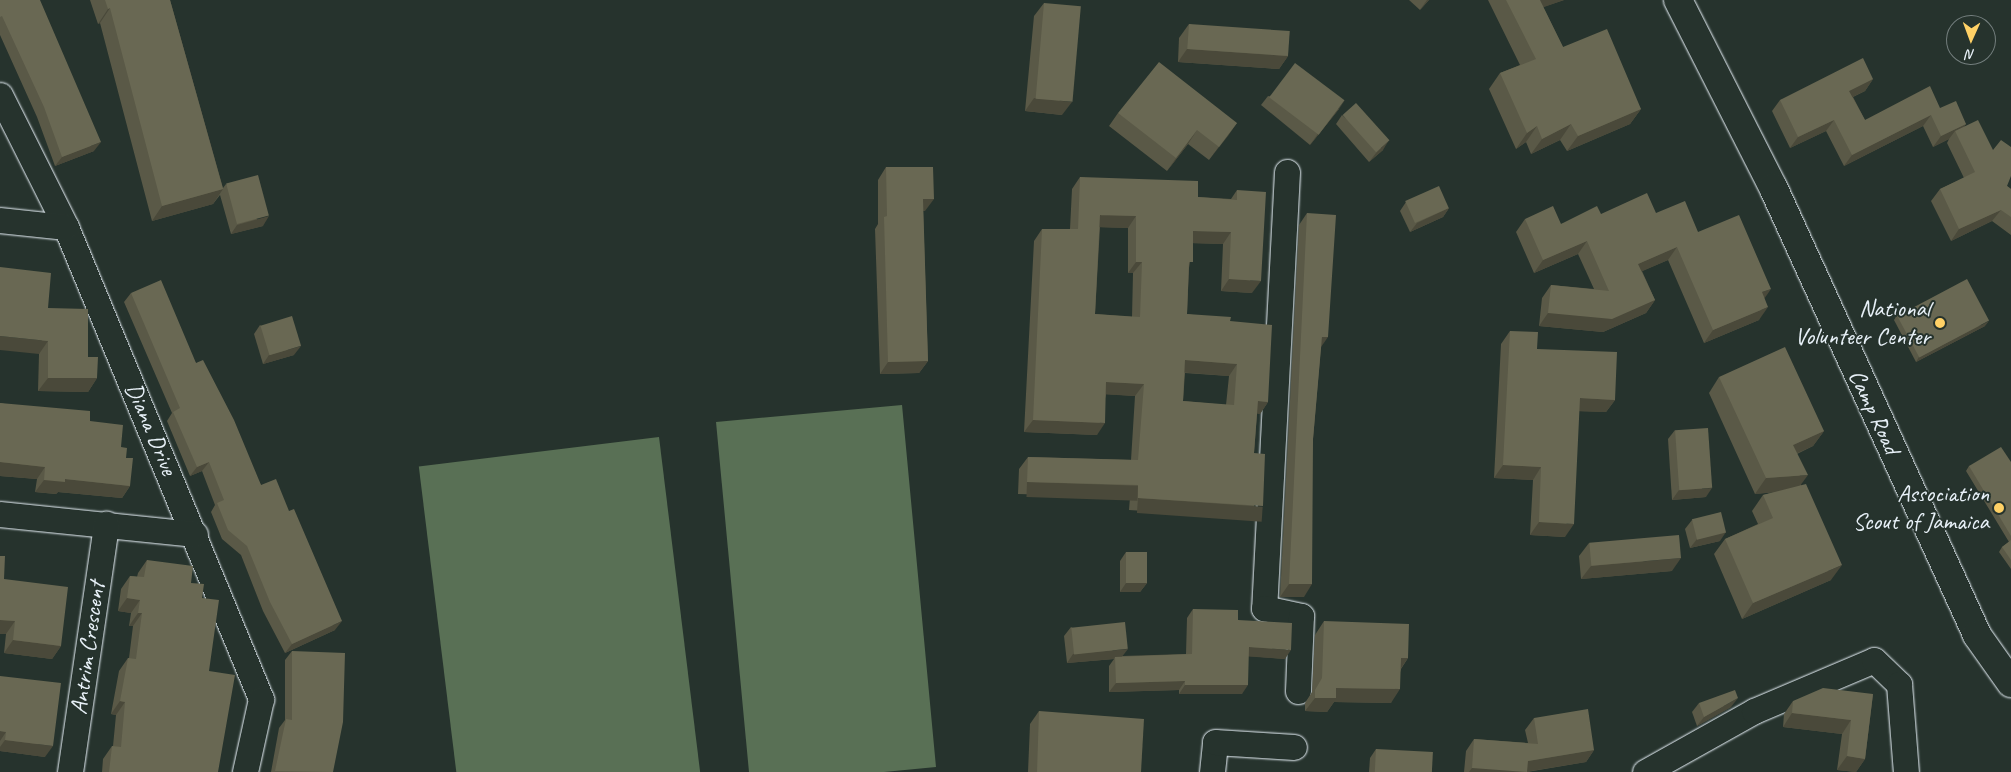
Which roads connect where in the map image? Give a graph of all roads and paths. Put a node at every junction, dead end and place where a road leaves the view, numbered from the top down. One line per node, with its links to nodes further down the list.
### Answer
1 (1678, 1): 9 (main road, Camp Road)
2 (0, 95): 5 (street, Diana Drive)
3 (1286, 172): 10 (street)
4 (0, 220): 5 (street)
5 (66, 227): 8 (street, Diana Drive)
6 (0, 514): 7 (street)
7 (106, 524): 8 (street); 12 (street, Antrim Crescent)
8 (195, 534): 13 (street, Diana Drive)
9 (2011, 683)
10 (1298, 691)
11 (1294, 747): 14 (street)
12 (70, 772)
13 (246, 772)
14 (1212, 772)
15 (1645, 772): 16 (street)
16 (1906, 772)

